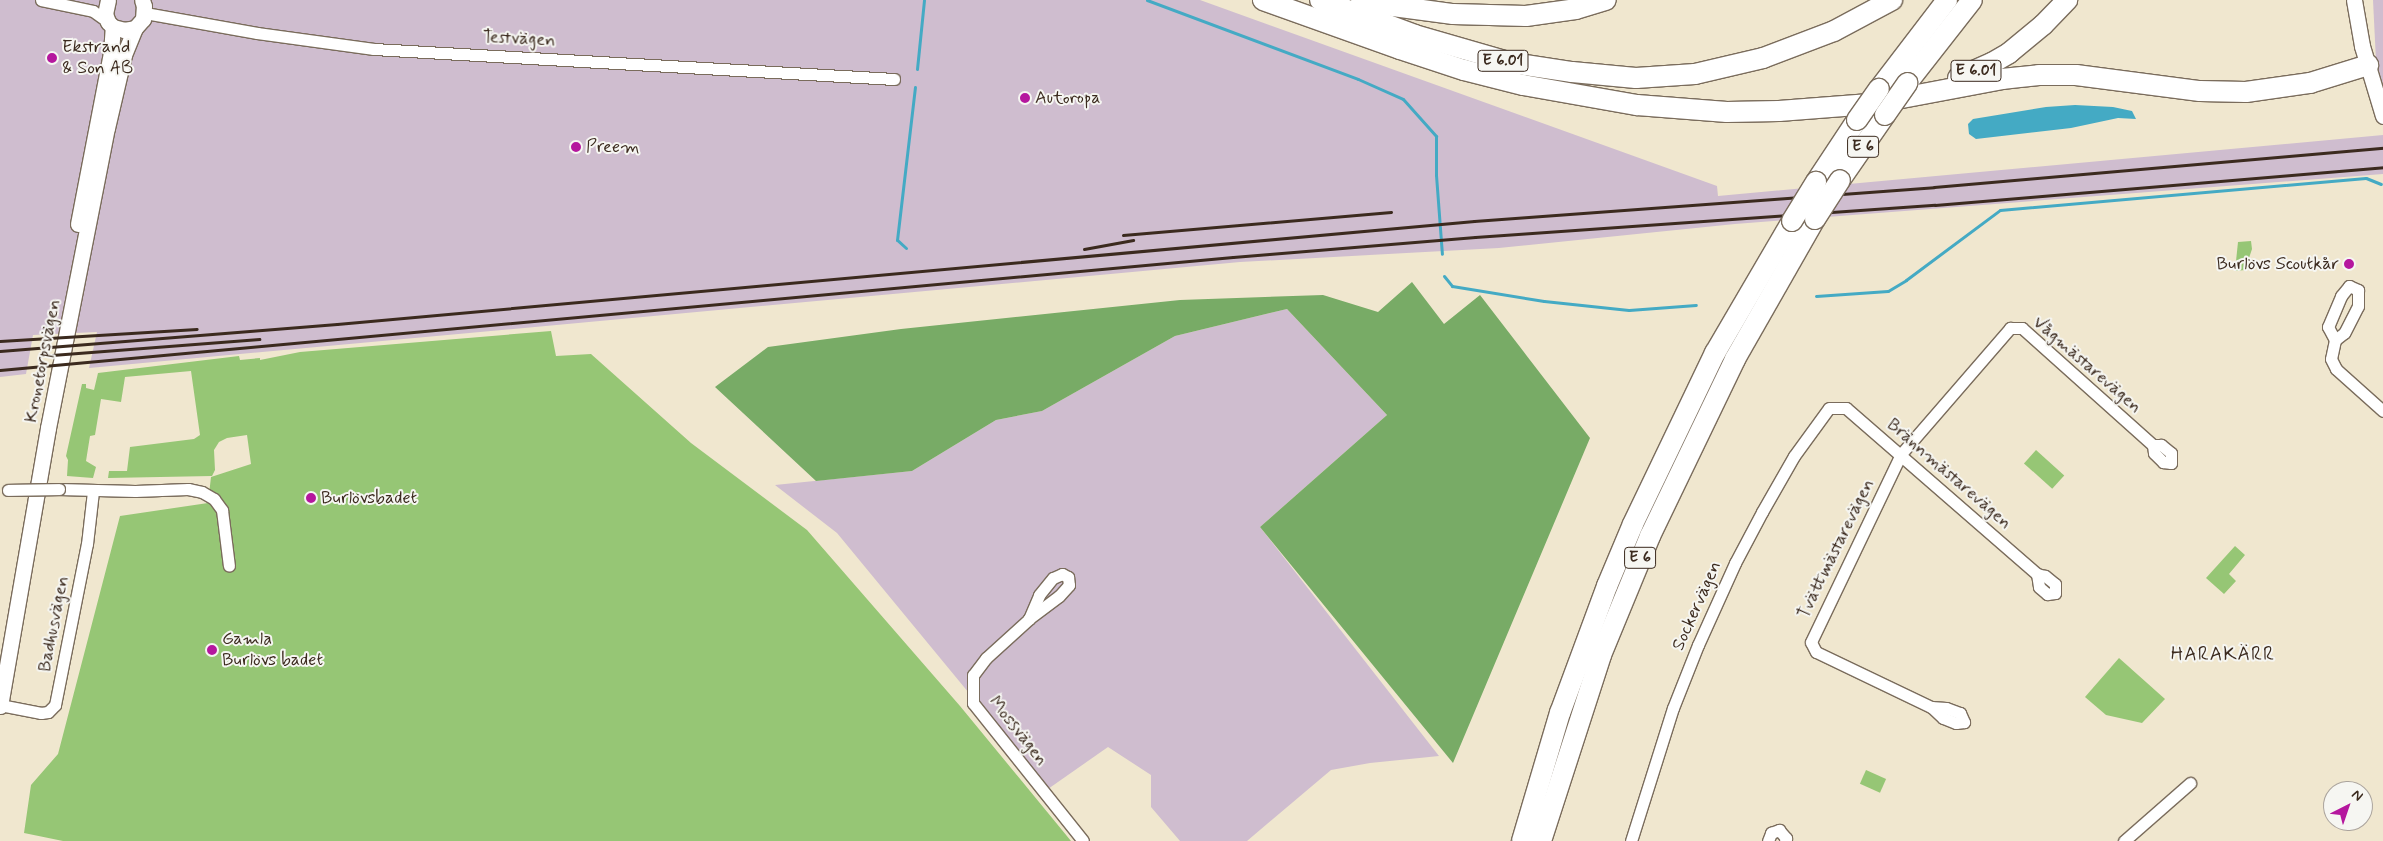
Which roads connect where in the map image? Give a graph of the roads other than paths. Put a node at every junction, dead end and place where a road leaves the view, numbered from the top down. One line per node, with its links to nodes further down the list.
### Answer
1 (42, 0): 13 (street)
2 (108, 0): 13 (main road, Kronetorpsvägen)
3 (1263, 0): 17 (highway, E 6.01)
4 (1320, 0): 7 (highway, E 6.01)
5 (1361, 0): 6 (highway)
6 (1606, 0)
7 (1892, 0)
8 (1947, 0): 17 (highway, E 6)
9 (1972, 0): 17 (highway, E 6, bridge)
10 (2067, 0): 17 (highway, E 6.01)
11 (2351, 1): 15 (main road)
12 (143, 7): 14 (main road, Kronetorpsvägen); 16 (street, Testvägen)
13 (111, 24): 14 (main road); 29 (main road, Kronetorpsvägen)
14 (135, 28): 30 (main road, Kronetorpsvägen)
15 (2368, 65): 17 (highway); 18 (main road)
16 (894, 79)
17 (1878, 103): 32 (highway, E 6, bridge); 37 (highway, E 6, bridge)
18 (2383, 116)
19 (2335, 340): 21 (street)
20 (1834, 407): 23 (street, Brännmästarevägen); 38 (street, Sockervägen)
21 (2383, 411)
22 (2152, 445): 23 (street, Vågmästarevägen)
23 (1901, 454): 27 (street, Brännmästarevägen); 31 (street, Tvättmästarevägen)
24 (4, 490): 25 (street, bridge)
25 (92, 490): 26 (street); 30 (street, Badhusvägen)
26 (229, 566)
27 (2037, 574)
28 (1029, 619): 34 (street, Mossvägen)
29 (0, 648)
30 (0, 705)
31 (1931, 707)
32 (1547, 753): 35 (highway); 36 (highway, E 6)
33 (2190, 782): 41 (street)
34 (1083, 841)
35 (1511, 841)
36 (1522, 841)
37 (1541, 841)
38 (1631, 841)
39 (1768, 841): 40 (street)
40 (1785, 841)
41 (2124, 841)

